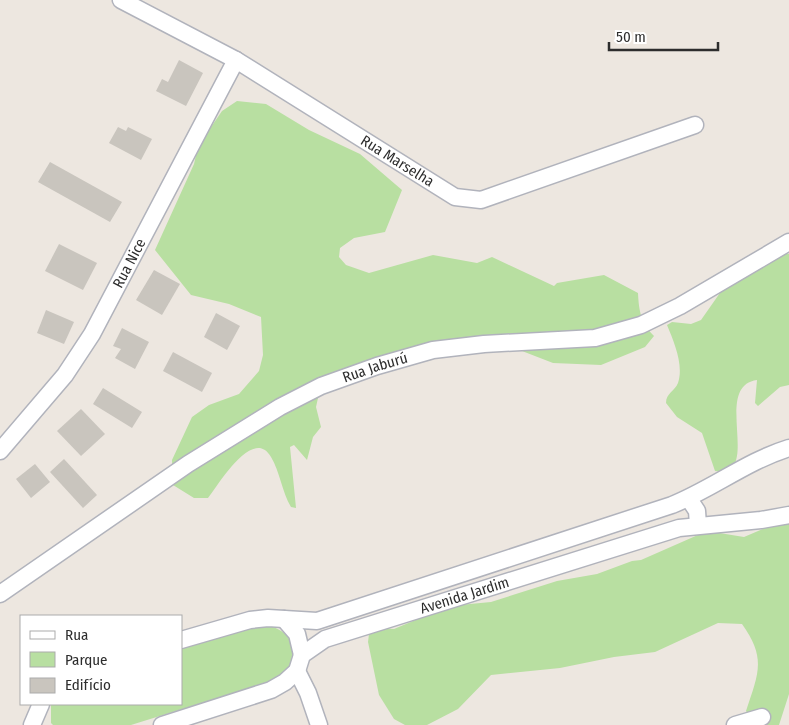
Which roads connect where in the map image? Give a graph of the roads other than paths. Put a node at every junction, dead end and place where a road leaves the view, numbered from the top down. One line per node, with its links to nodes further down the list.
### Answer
1 (121, 0): 2 (street, Rua Marselha)
2 (236, 60): 3 (street, Rua Marselha); 6 (street, Rua Nice)
3 (695, 125)
4 (789, 242): 12 (street, Rua Jaburú)
5 (789, 448): 7 (street, Avenida Jardim)
6 (0, 451)
7 (689, 498): 8 (street, Avenida Jardim); 10 (street)
8 (672, 505): 11 (street); 13 (street, Avenida Jardim)
9 (789, 515): 10 (street, Avenida Jardim)
10 (698, 525): 11 (street, Avenida Jardim)
11 (680, 528): 15 (street, Avenida Jardim)
12 (0, 594)
13 (284, 620): 14 (street, Avenida Jardim); 15 (street)
14 (182, 640)
15 (302, 655): 16 (street)
16 (297, 671): 21 (street); 22 (street)
17 (40, 705): 19 (street); 20 (street)
18 (762, 717): 23 (street)
19 (32, 725)
20 (44, 725)
21 (162, 725)
22 (319, 725)
23 (735, 725)

